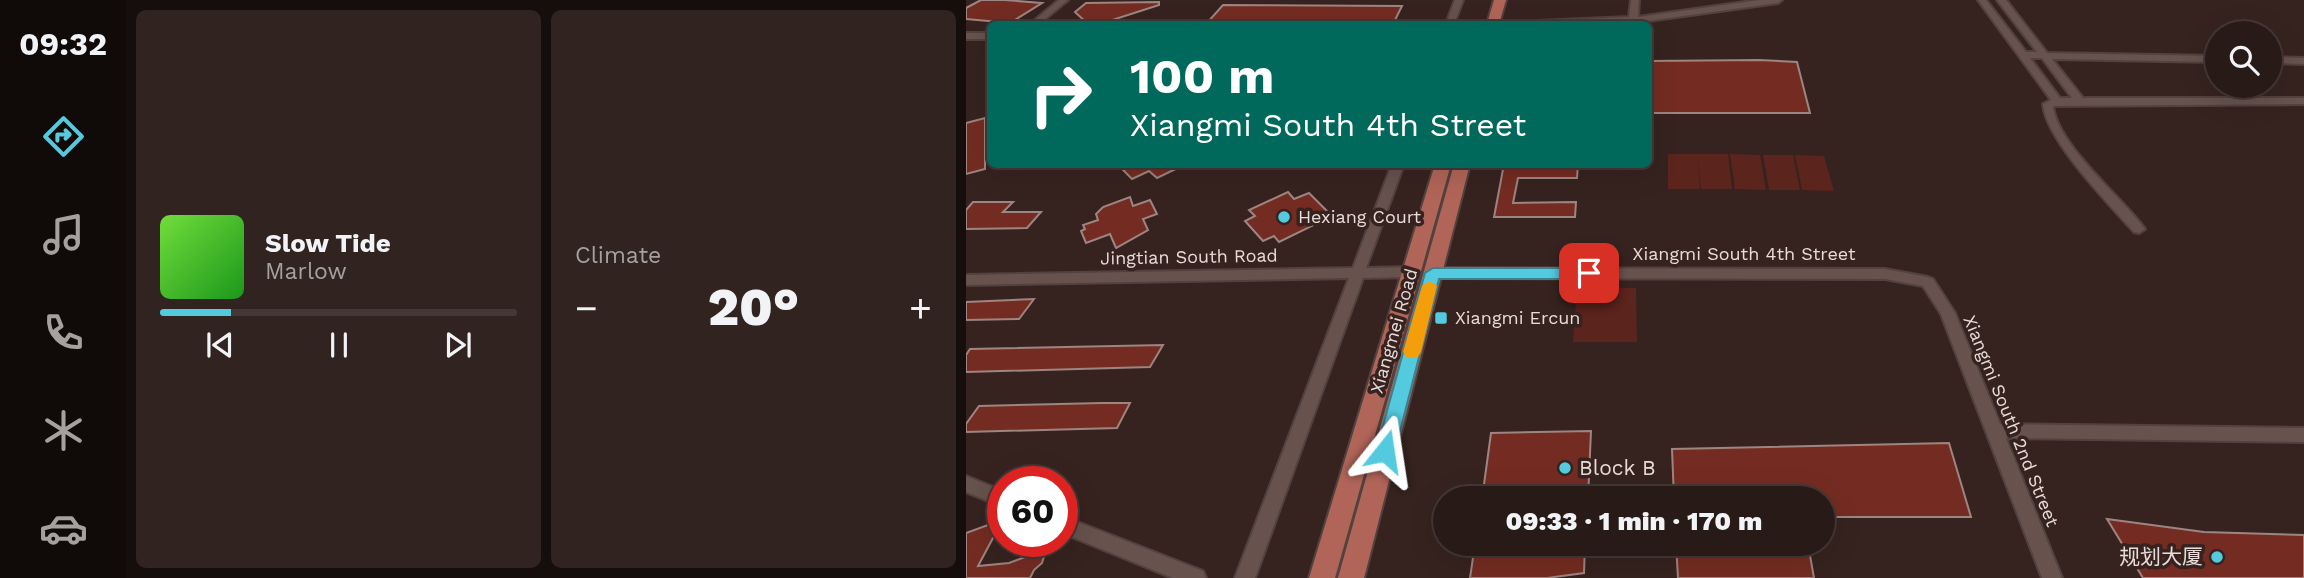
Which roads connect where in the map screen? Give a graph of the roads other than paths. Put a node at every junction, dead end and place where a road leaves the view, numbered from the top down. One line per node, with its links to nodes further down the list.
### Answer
1 (1064, 0): 12 (street)
2 (1459, 0): 13 (street)
3 (1489, 0): 14 (main road)
4 (1500, 0): 15 (main road)
5 (1509, 0): 16 (main road)
6 (1635, 0): 11 (street)
7 (1778, 0): 10 (street)
8 (1982, 0): 20 (street)
9 (2001, 0): 21 (street)
10 (1759, 1): 11 (street)
11 (1633, 20): 17 (street)
12 (1038, 21)
13 (1451, 21)
14 (1484, 21)
15 (1494, 21)
16 (1504, 21)
17 (1609, 21)
18 (966, 38): 19 (street)
19 (987, 38)
20 (2023, 55): 21 (street); 26 (street)
21 (2044, 55): 22 (street); 27 (street)
22 (2205, 59)
23 (2282, 60): 24 (street)
24 (2304, 61)
25 (2304, 100): 27 (street)
26 (2057, 101): 27 (street); 31 (street)
27 (2080, 101)
28 (1397, 168): 33 (street)
29 (1442, 168): 32 (main road, Xiangmei Road)
30 (1461, 168): 32 (main road, Xiangmei Road)
31 (2139, 229)
32 (1422, 272): 33 (street, Jingtian South Road); 35 (street, Xiangmi South 4th Street); 43 (main road, Xiangmei Road); 44 (main road, Xiangmei Road)
33 (1359, 273): 34 (street, Jingtian South Road); 42 (street)
34 (966, 280)
35 (1928, 282): 36 (street, Xiangmi South 2nd Street)
36 (1994, 431): 37 (street); 45 (street, Xiangmi South 2nd Street)
37 (2304, 435)
38 (966, 484): 39 (street)
39 (987, 493)
40 (1078, 530): 41 (street)
41 (1196, 578)
42 (1245, 578)
43 (1322, 578)
44 (1351, 578)
45 (2052, 578)

